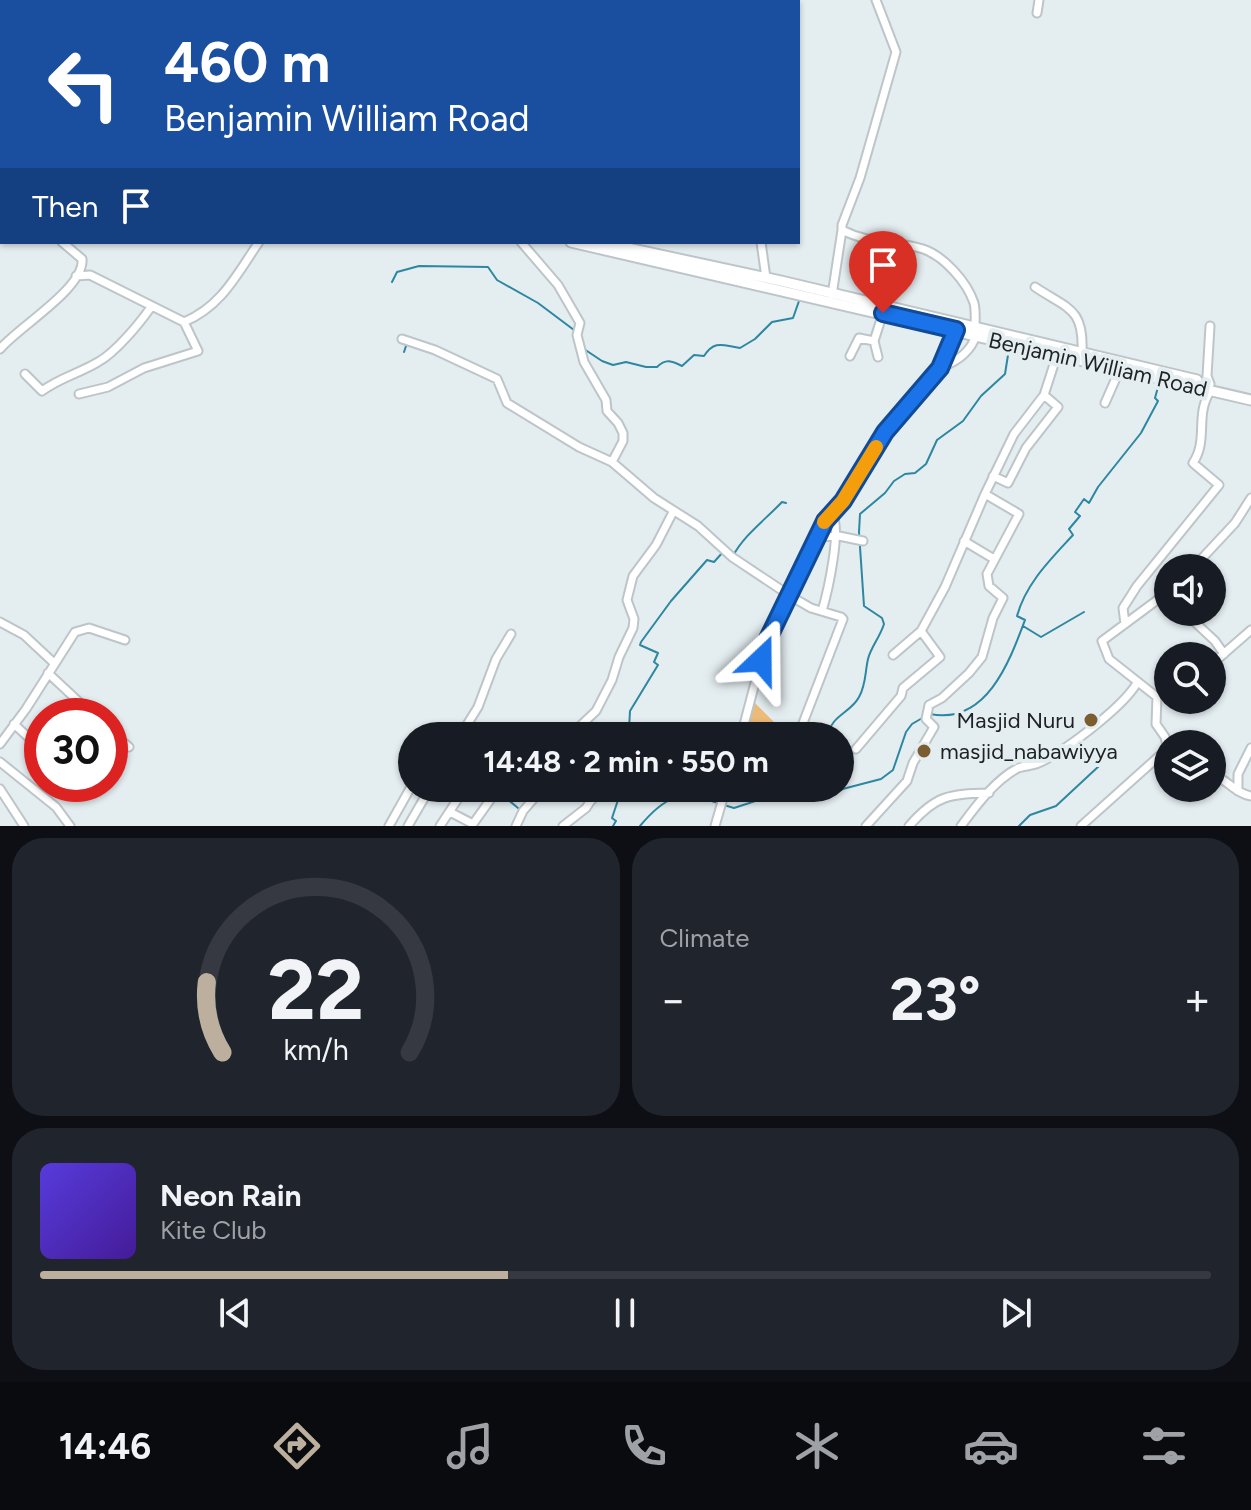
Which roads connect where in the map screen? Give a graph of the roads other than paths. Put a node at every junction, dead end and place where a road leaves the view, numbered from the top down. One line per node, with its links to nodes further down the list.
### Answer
1 (876, 0): 4 (street)
2 (1039, 0): 3 (street)
3 (1037, 13)
4 (842, 230): 14 (street); 20 (street)
5 (64, 244): 11 (street)
6 (258, 244): 17 (street)
7 (523, 244): 37 (street)
8 (580, 244): 14 (main road, Benjamin William Road)
9 (761, 244): 12 (street)
10 (628, 245): 12 (main road, Benjamin William Road)
11 (76, 276): 15 (street); 23 (street)
12 (766, 278): 14 (main road, Benjamin William Road)
13 (1035, 287): 24 (street)
14 (831, 298): 16 (main road, Benjamin William Road); 20 (main road, Benjamin William Road)
15 (151, 307): 17 (street); 30 (street)
16 (883, 313): 19 (main road, Benjamin William Road); 22 (street)
17 (184, 322): 32 (street)
18 (1210, 326): 31 (street)
19 (956, 330): 20 (main road, Benjamin William Road); 28 (street)
20 (976, 332): 24 (main road, Benjamin William Road); 25 (main road, Benjamin William Road); 28 (street)
21 (402, 339): 37 (street)
22 (874, 341): 26 (street); 27 (street)
23 (0, 349)
24 (1082, 352): 31 (main road, Benjamin William Road)
25 (1057, 355): 29 (main road, Benjamin William Road); 34 (street)
26 (850, 356)
27 (878, 357)
28 (940, 368): 42 (street)
29 (1120, 369): 31 (main road, Benjamin William Road); 36 (street)
30 (25, 374)
31 (1210, 387): 33 (main road, Benjamin William Road); 35 (main road, Benjamin William Road); 53 (street)
32 (79, 394)
33 (1251, 394)
34 (1044, 395): 38 (street); 38 (street)
35 (1251, 400)
36 (1105, 403)
37 (612, 462): 41 (street)
38 (993, 476): 39 (street)
39 (985, 494): 46 (street); 48 (street)
40 (1250, 502): 47 (street)
41 (673, 512): 49 (street); 68 (street)
42 (832, 514): 43 (street); 44 (street)
43 (835, 536): 44 (street); 45 (street); 51 (street)
44 (818, 537): 49 (street)
45 (859, 541)
46 (964, 541): 48 (street); 56 (street)
47 (1206, 554)
48 (994, 559): 99 (street)
49 (789, 596): 51 (street); 69 (street)
50 (1154, 602): 53 (street)
51 (822, 611): 70 (street)
52 (0, 622): 62 (street)
53 (1125, 624): 64 (street)
54 (1199, 626): 59 (street)
55 (1251, 630): 60 (street)
56 (921, 631): 61 (street); 75 (street)
57 (511, 634): 67 (street)
58 (125, 640): 62 (street)
59 (1216, 642)
60 (1226, 652)
61 (893, 655)
62 (54, 663): 63 (street)
63 (48, 673): 66 (street); 71 (street)
64 (1137, 683): 65 (street); 81 (street)
65 (1154, 695)
66 (75, 698)
67 (469, 722)
68 (584, 722)
69 (745, 722)
70 (803, 722)
71 (14, 724): 72 (street); 73 (street)
72 (24, 733)
73 (0, 744)
74 (1251, 748): 80 (street)
75 (856, 749)
76 (1154, 761): 102 (street)
77 (0, 762): 92 (street)
78 (1226, 780): 80 (street)
79 (0, 789): 91 (street)
80 (1238, 791): 82 (street)
81 (989, 793): 100 (street); 101 (street)
82 (1251, 796)
83 (402, 802): 93 (street)
84 (422, 802): 94 (street)
85 (456, 802): 90 (street)
86 (489, 802): 90 (street)
87 (531, 802): 96 (street)
88 (590, 802): 97 (street)
89 (722, 802): 98 (street)
90 (450, 812): 95 (street)
91 (24, 826)
92 (70, 826)
93 (389, 826)
94 (408, 826)
95 (440, 826)
96 (516, 826)
97 (563, 826)
98 (715, 826)
99 (866, 826)
100 (909, 826)
101 (961, 826)
102 (1081, 826)

